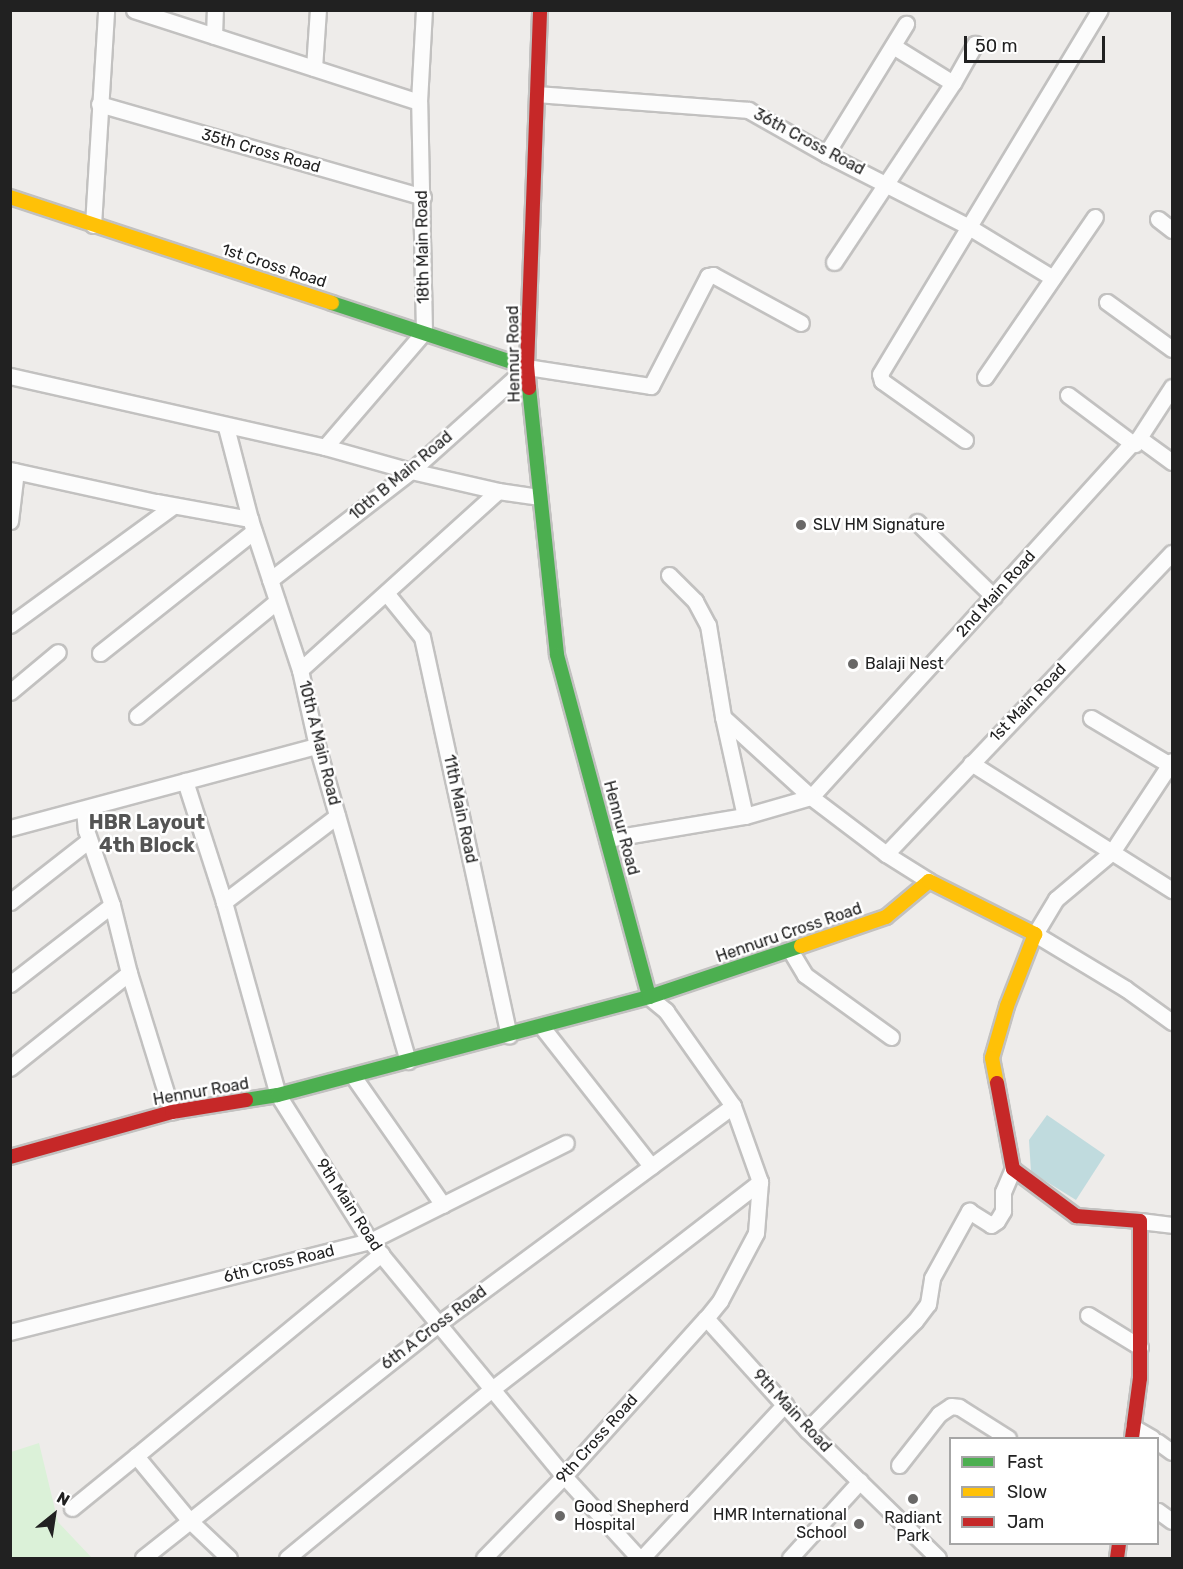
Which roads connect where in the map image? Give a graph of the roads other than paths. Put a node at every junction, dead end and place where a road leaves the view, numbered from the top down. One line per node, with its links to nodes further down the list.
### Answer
1 (106, 10): 16 (street)
2 (134, 10): 9 (street)
3 (215, 10): 9 (street)
4 (318, 10): 12 (street)
5 (424, 10): 15 (street, 18th Main Road)
6 (540, 10): 14 (street, Hennur Road)
7 (1100, 10): 24 (street)
8 (906, 24): 11 (street)
9 (214, 36): 12 (street)
10 (975, 44): 13 (street)
11 (893, 46): 13 (street); 17 (street)
12 (314, 68): 15 (street)
13 (953, 82): 18 (street)
14 (537, 94): 17 (street, 36th Cross Road); 32 (street, Hennur Road)
15 (419, 102): 20 (street, 18th Main Road)
16 (99, 104): 20 (street, 35th Cross Road); 23 (street)
17 (826, 154): 18 (street, 36th Cross Road)
18 (888, 184): 24 (street, 36th Cross Road); 26 (street)
19 (10, 197): 23 (street, 1st Cross Road)
20 (423, 197): 30 (street, 18th Main Road)
21 (1095, 217): 27 (street)
22 (1158, 219): 25 (street)
23 (93, 225): 30 (street, 1st Cross Road)
24 (969, 227): 27 (street, 36th Cross Road); 38 (street)
25 (1173, 230)
26 (834, 262)
27 (1053, 278): 34 (street)
28 (1107, 302): 31 (street)
29 (801, 323): 32 (street)
30 (424, 332): 32 (street, 1st Cross Road); 40 (street)
31 (1173, 349)
32 (527, 367): 43 (street, 10th B Main Road); 45 (street, Hennur Road)
33 (10, 376): 37 (street)
34 (985, 377)
35 (1173, 387): 39 (street, 2nd Main Road)
36 (1068, 395): 39 (street)
37 (226, 427): 40 (street); 49 (street, 10th A Main Road)
38 (965, 440)
39 (1135, 441): 41 (street); 54 (street, 2nd Main Road)
40 (326, 447): 43 (street)
41 (1173, 462)
42 (14, 470): 46 (street); 47 (street)
43 (411, 471): 44 (street); 52 (street, 10th B Main Road)
44 (498, 491): 45 (street); 53 (street)
45 (539, 496): 73 (street, Hennur Road)
46 (173, 506): 49 (street); 56 (street)
47 (10, 521)
48 (917, 522): 54 (street)
49 (252, 525): 52 (street, 10th A Main Road); 58 (street)
50 (1173, 553): 65 (street, 1st Main Road)
51 (669, 575): 62 (street)
52 (270, 580): 55 (street, 10th A Main Road)
53 (387, 594): 59 (street); 89 (street, 11th Main Road)
54 (994, 597): 68 (street, 2nd Main Road)
55 (277, 601): 59 (street, 10th A Main Road); 61 (street)
56 (10, 625)
57 (58, 652): 60 (street)
58 (100, 653)
59 (300, 670): 64 (street, 10th A Main Road)
60 (10, 692)
61 (137, 716)
62 (723, 717): 68 (street); 71 (street)
63 (1091, 718): 66 (street)
64 (317, 746): 67 (street); 70 (street, 10th A Main Road)
65 (971, 763): 75 (street); 76 (street, 1st Main Road)
66 (1171, 763): 75 (street)
67 (185, 782): 69 (street); 80 (street, 9th Main Road)
68 (810, 797): 71 (street); 76 (street)
69 (84, 809): 72 (street); 74 (street)
70 (337, 816): 80 (street); 91 (street, 10th A Main Road)
71 (745, 816): 73 (street)
72 (10, 828)
73 (607, 839): 86 (street, Hennur Road)
74 (89, 840): 79 (street); 81 (street)
75 (1112, 852): 78 (street); 82 (street)
76 (885, 854): 77 (street)
77 (929, 881): 82 (street); 83 (street, Hennuru Cross Road)
78 (1173, 890)
79 (10, 902)
80 (224, 902): 94 (street, 9th Main Road)
81 (112, 905): 84 (street); 85 (street)
82 (1035, 934): 87 (street); 100 (street)
83 (790, 950): 86 (street, Hennuru Cross Road); 90 (street)
84 (129, 973): 92 (street); 96 (street)
85 (10, 984)
86 (649, 997): 88 (street, Hennur Road); 95 (street)
87 (1173, 1022)
88 (542, 1027): 89 (street, Hennur Road); 99 (street)
89 (509, 1036): 91 (street, Hennur Road)
90 (891, 1036)
91 (408, 1061): 93 (street, Hennur Road)
92 (10, 1068)
93 (353, 1076): 94 (street, Hennur Road); 102 (street)
94 (278, 1095): 96 (street, Hennur Road); 105 (street, 9th Main Road)
95 (733, 1106): 99 (street, 6th A Cross Road); 101 (street)
96 (172, 1112): 98 (street, Hennur Road)
97 (566, 1143): 102 (street, 6th Cross Road)
98 (10, 1157)
99 (651, 1166): 109 (street, 6th A Cross Road)
100 (1013, 1169): 103 (street); 114 (street)
101 (760, 1182): 108 (street); 112 (street)
102 (443, 1205): 105 (street, 6th Cross Road)
103 (1140, 1221): 104 (street); 111 (street)
104 (1173, 1225)
105 (370, 1241): 106 (street, 9th Main Road); 110 (street, 6th Cross Road)
106 (381, 1254): 109 (street, 9th Main Road); 120 (street)
107 (1088, 1315): 111 (street)
108 (706, 1318): 113 (street, 9th Main Road); 122 (street, 9th Cross Road)
109 (438, 1324): 112 (street, 9th Main Road); 126 (street, 6th A Cross Road)
110 (10, 1332)
111 (1140, 1347): 115 (street)
112 (492, 1389): 122 (street, 9th Main Road); 130 (street)
113 (785, 1404): 114 (street, 9th Main Road); 132 (street)
114 (807, 1430): 123 (street, 9th Main Road)
115 (1133, 1433): 117 (street)
116 (1006, 1437): 121 (street)
117 (1148, 1437)
118 (1159, 1443): 119 (street)
119 (1173, 1452)
120 (136, 1456): 124 (street); 126 (street)
121 (899, 1465)
122 (564, 1476): 131 (street, 9th Cross Road); 132 (street, 9th Main Road)
123 (860, 1481): 133 (street); 134 (street, 9th Main Road)
124 (72, 1508)
125 (1159, 1512): 127 (street)
126 (189, 1520): 128 (street, 6th A Cross Road); 129 (street)
127 (1173, 1521)
128 (143, 1558)
129 (229, 1558)
130 (287, 1558)
131 (484, 1558)
132 (640, 1558)
133 (790, 1558)
134 (938, 1558)

